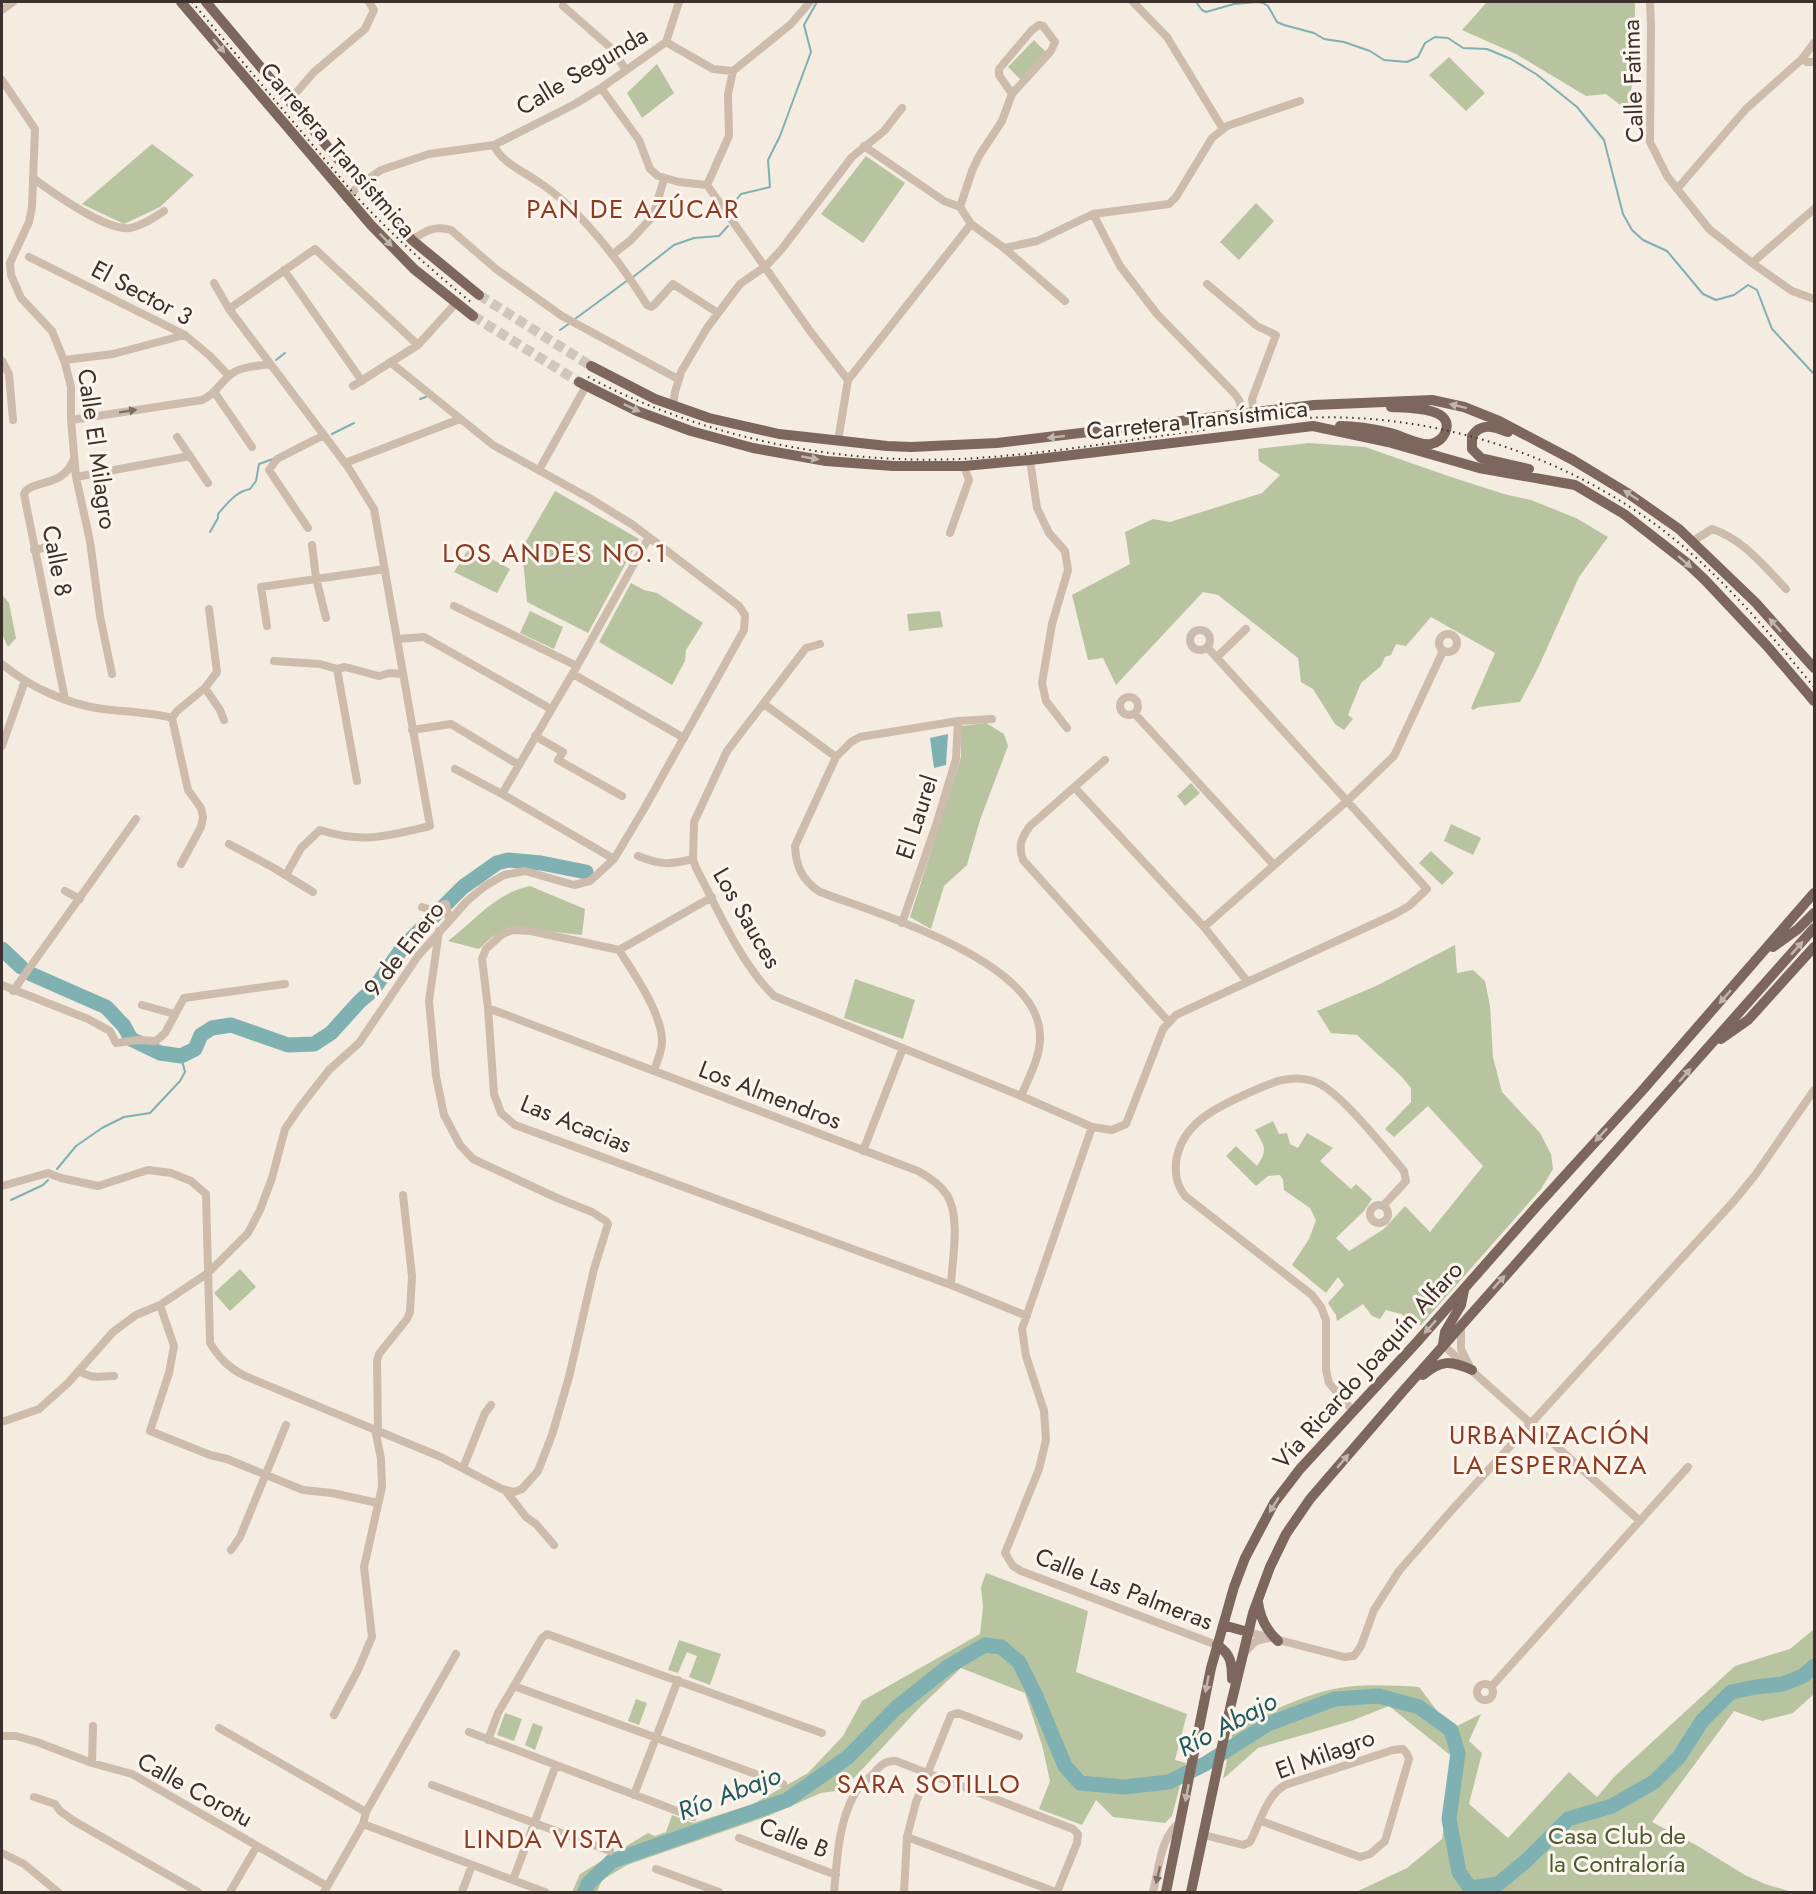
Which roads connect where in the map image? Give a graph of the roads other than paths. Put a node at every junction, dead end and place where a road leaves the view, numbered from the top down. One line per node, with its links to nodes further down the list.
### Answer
1 (13, 2): 10 (street)
2 (181, 2): 31 (main road, Carretera Transístmica, one-way to 31)
3 (206, 2): 20 (main road, Carretera Transístmica)
4 (370, 2): 20 (street)
5 (679, 2): 11 (street, Calle Segunda)
6 (810, 2): 16 (street)
7 (1133, 2): 23 (street)
8 (1650, 2): 30 (street, Calle Fatima)
9 (563, 6): 15 (street)
10 (2, 10)
11 (666, 42): 15 (street, Calle Segunda); 16 (street)
12 (1815, 43): 13 (street)
13 (1802, 59): 14 (street); 30 (street)
14 (1815, 62)
15 (626, 70): 18 (street, Calle Segunda)
16 (733, 71): 29 (street)
17 (2, 80): 26 (street, Calle El Milagro)
18 (602, 88): 24 (street, Calle Segunda); 27 (street)
19 (1012, 94): 19 (street); 32 (street)
20 (289, 101): 28 (main road, Carretera Transístmica)
21 (1300, 101): 23 (street)
22 (902, 108): 25 (street)
23 (1222, 129): 35 (street)
24 (494, 145): 28 (street, Calle Segunda); 39 (street)
25 (864, 146): 32 (street); 42 (street)
26 (33, 178): 34 (street); 55 (street, Calle El Milagro)
27 (664, 179): 29 (street); 39 (street)
28 (360, 184): 31 (street, Calle Segunda); 37 (main road, Carretera Transístmica)
29 (707, 185): 42 (street)
30 (1677, 189): 41 (street, Calle Fatima)
31 (346, 198): 49 (main road, Carretera Transístmica, one-way to 49)
32 (960, 207): 36 (street)
33 (1815, 209): 41 (street)
34 (164, 211)
35 (1093, 214): 38 (street); 67 (street)
36 (971, 224): 38 (street); 62 (street)
37 (412, 240): 46 (main road, Carretera Transístmica); 61 (street)
38 (1004, 248): 48 (street)
39 (612, 255): 51 (street)
40 (29, 257): 53 (street, El Sector 3)
41 (1752, 263): 47 (street, Calle Fatima)
42 (766, 266): 51 (street); 62 (street)
43 (284, 270): 50 (street); 54 (street); 57 (street)
44 (214, 283): 50 (street)
45 (1207, 284): 67 (street)
46 (479, 296)
47 (1815, 299)
48 (1065, 301)
49 (456, 303): 52 (main road, Carretera Transístmica); 54 (street)
50 (229, 309): 58 (street)
51 (718, 313): 61 (street)
52 (473, 316)
53 (185, 336): 55 (street); 60 (street, El Sector 3)
54 (418, 345): 57 (street)
55 (64, 360): 70 (street, Calle El Milagro)
56 (2, 361): 69 (street)
57 (390, 362): 68 (street)
58 (270, 364): 60 (street); 72 (street)
59 (591, 366): 66 (main road, Carretera Transístmica)
60 (229, 376): 64 (street)
61 (678, 379): 66 (street)
62 (848, 380): 74 (street)
63 (583, 384): 81 (main road, Carretera Transístmica, one-way to 81); 82 (street)
64 (215, 393): 70 (street, one-way to 64); 75 (street)
65 (1339, 404): 67 (main road, Carretera Transístmica); 71 (main road); 76 (main road, Carretera Transístmica, one-way to 65)
66 (673, 405): 74 (main road, Carretera Transístmica)
67 (1248, 413): 74 (main road, Carretera Transístmica, one-way to 74)
68 (460, 419): 80 (street); 82 (street)
69 (13, 420)
70 (70, 420): 78 (street, Calle El Milagro)
71 (1312, 426): 79 (main road, Carretera Transístmica); 85 (main road, Carretera Transístmica)
72 (324, 435): 80 (street); 86 (street)
73 (177, 437): 77 (street)
74 (838, 441)
75 (252, 447)
76 (1556, 451): 85 (main road); 89 (main road, Carretera Transístmica, one-way to 76)
77 (190, 456): 83 (street); 84 (street)
78 (74, 459): 83 (street, Calle El Milagro); 92 (street, Calle 8)
79 (1030, 460): 81 (main road, Carretera Transístmica); 124 (street)
80 (345, 463): 93 (street)
81 (964, 466): 87 (street)
82 (539, 470): 88 (street)
83 (76, 477): 111 (street, Calle El Milagro)
84 (208, 483)
85 (1575, 485): 116 (main road, Carretera Transístmica, one-way to 116)
86 (308, 528)
87 (950, 533)
88 (649, 537): 110 (street); 127 (street, 9 de Enero)
89 (1693, 541): 95 (street); 108 (main road, Carretera Transístmica, one-way to 89)
90 (312, 545): 94 (street)
91 (53, 546): 92 (street)
92 (34, 550): 115 (street, Calle 8)
93 (385, 569): 94 (street); 101 (street)
94 (316, 578): 98 (street); 99 (street)
95 (1786, 589)
96 (454, 606): 110 (street)
97 (209, 609): 114 (street)
98 (326, 618)
99 (267, 626)
100 (1246, 629): 105 (street)
101 (398, 639): 112 (street); 118 (street)
102 (820, 644): 117 (street, Los Sauces)
103 (1207, 647): 105 (street)
104 (1443, 651): 137 (street)
105 (1217, 657): 137 (street)
106 (274, 661): 109 (street)
107 (2, 664): 113 (street)
108 (1815, 668)
109 (337, 669): 112 (street); 133 (street)
110 (575, 670): 118 (street); 127 (street)
111 (112, 674)
112 (403, 674): 125 (street)
113 (25, 681): 115 (street); 128 (street)
114 (205, 688): 120 (street); 122 (street)
115 (65, 699): 120 (street)
116 (1815, 701)
117 (764, 704): 129 (street); 141 (street, Los Sauces)
118 (551, 709): 126 (street)
119 (1135, 714): 144 (street)
120 (172, 718): 143 (street)
121 (992, 719): 123 (street)
122 (224, 720)
123 (958, 721): 129 (street); 154 (street, El Laurel)
124 (1067, 728)
125 (412, 730): 131 (street); 145 (street)
126 (535, 736): 131 (street); 136 (street)
127 (684, 738): 142 (street, 9 de Enero)
128 (2, 746)
129 (836, 757): 154 (street)
130 (1105, 760): 134 (street)
131 (519, 765): 135 (street)
132 (455, 769): 135 (street)
133 (357, 781)
134 (1075, 788): 155 (street); 168 (street)
135 (502, 794): 142 (street)
136 (622, 796)
137 (1347, 801): 144 (street); 161 (street)
138 (136, 819): 150 (street)
139 (229, 844): 145 (street)
140 (638, 856): 141 (street)
141 (693, 858): 149 (street, Los Sauces)
142 (614, 859): 153 (street, 9 de Enero)
143 (181, 864)
144 (1274, 865): 155 (street)
145 (286, 875): 147 (street)
146 (65, 891): 150 (street)
147 (313, 892)
148 (1815, 893): 160 (main road)
149 (712, 897): 159 (street); 170 (street, Los Sauces)
150 (80, 899): 164 (street)
151 (422, 907): 153 (street)
152 (1815, 913): 160 (main road)
153 (449, 919): 157 (street, 9 de Enero)
154 (902, 923): 173 (street)
155 (1204, 927): 161 (street)
156 (1815, 928): 169 (main road, Vía Ricardo Joaquín Alfaro, one-way to 156)
157 (439, 930): 179 (street, 9 de Enero); 199 (street)
158 (1815, 947): 169 (main road)
159 (619, 950): 166 (street, Las Acacias); 171 (street)
160 (1764, 953): 181 (main road, Vía Ricardo Joaquín Alfaro, one-way to 181)
161 (1247, 981): 168 (street)
162 (285, 984): 167 (street)
163 (2, 985): 164 (street)
164 (13, 991): 167 (street)
165 (142, 1005): 167 (street)
166 (488, 1008): 171 (street, Los Almendros); 180 (street, Las Acacias)
167 (174, 1014)
168 (1169, 1022): 174 (street, Los Sauces)
169 (1711, 1046): 184 (main road, Vía Ricardo Joaquín Alfaro, one-way to 169)
170 (903, 1048): 173 (street, Los Sauces); 175 (street)
171 (654, 1071): 175 (street, Los Almendros)
172 (1815, 1090): 193 (street)
173 (1021, 1096): 174 (street, Los Sauces)
174 (1092, 1127): 183 (street, Calle Las Palmeras)
175 (862, 1151): 180 (street, Los Almendros)
176 (2, 1186): 179 (street)
177 (403, 1195): 195 (street)
178 (1383, 1206): 191 (street)
179 (207, 1273): 182 (street, 9 de Enero); 195 (street)
180 (951, 1285): 183 (street, Las Acacias)
181 (1464, 1290): 185 (main road); 191 (main road, Vía Ricardo Joaquín Alfaro, one-way to 191)
182 (160, 1305): 187 (street, 9 de Enero); 198 (street)
183 (1026, 1316): 208 (street, Calle Las Palmeras)
184 (1461, 1325): 185 (main road, Vía Ricardo Joaquín Alfaro); 186 (street)
185 (1443, 1345): 186 (street); 189 (main road, Vía Ricardo Joaquín Alfaro)
186 (1472, 1370): 189 (main road); 193 (street)
187 (79, 1371): 188 (street); 192 (street, 9 de Enero)
188 (114, 1376)
189 (1404, 1390): 204 (main road, Vía Ricardo Joaquín Alfaro, one-way to 189)
190 (491, 1404): 197 (street)
191 (1353, 1411): 205 (main road, Vía Ricardo Joaquín Alfaro, one-way to 205)
192 (2, 1422)
193 (1532, 1423): 201 (street); 207 (street)
194 (286, 1425): 198 (street)
195 (376, 1430): 197 (street); 200 (street)
196 (1688, 1467): 201 (street)
197 (463, 1468): 199 (street)
198 (266, 1474): 200 (street); 203 (street)
199 (504, 1489): 202 (street)
200 (378, 1503): 215 (street)
201 (1640, 1521): 213 (street)
202 (554, 1545)
203 (231, 1550)
204 (1257, 1598): 206 (main road, Vía Ricardo Joaquín Alfaro); 207 (main road)
205 (1223, 1625): 206 (main road); 208 (main road, Vía Ricardo Joaquín Alfaro)
206 (1248, 1632): 207 (street); 210 (main road, Vía Ricardo Joaquín Alfaro)
207 (1273, 1639): 210 (street)
208 (1217, 1645): 214 (main road); 233 (main road, Vía Ricardo Joaquín Alfaro, one-way to 233)
209 (456, 1654): 231 (street)
210 (1243, 1655): 214 (main road, Vía Ricardo Joaquín Alfaro)
211 (678, 1680): 212 (street); 219 (street); 222 (street)
212 (514, 1686): 222 (street); 223 (street)
213 (1491, 1687)
214 (1231, 1704): 237 (main road, Vía Ricardo Joaquín Alfaro)
215 (334, 1715)
216 (93, 1726): 224 (street)
217 (219, 1728): 231 (street)
218 (468, 1732): 223 (street)
219 (822, 1733)
220 (2, 1736): 224 (street, Calle Corotu)
221 (1019, 1736): 226 (street)
222 (657, 1738): 227 (street); 229 (street)
223 (488, 1740): 225 (street)
224 (92, 1763): 240 (street, Calle Corotu)
225 (556, 1766): 229 (street); 235 (street)
226 (927, 1773): 238 (street); 245 (street); 256 (street)
227 (783, 1784)
228 (432, 1785): 235 (street)
229 (634, 1795): 232 (street)
230 (34, 1797): 249 (street)
231 (366, 1812): 236 (street)
232 (693, 1817)
233 (1181, 1821): 257 (street, one-way to 257); 258 (main road, Vía Ricardo Joaquín Alfaro)
234 (1261, 1821): 234 (street, El Milagro); 237 (street, El Milagro)
235 (535, 1823): 241 (street); 246 (street)
236 (363, 1824): 243 (street); 247 (street)
237 (1204, 1835): 259 (main road, Vía Ricardo Joaquín Alfaro)
238 (907, 1837): 255 (street); 256 (street)
239 (739, 1838): 245 (street, Calle B)
240 (256, 1846): 247 (street, Calle Corotu); 250 (street)
241 (610, 1851)
242 (2, 1853): 248 (street)
243 (472, 1865): 246 (street); 251 (street)
244 (656, 1869): 253 (street)
245 (836, 1875): 254 (street)
246 (513, 1880): 252 (street)
247 (325, 1889)
248 (58, 1893)
249 (198, 1893)
250 (230, 1893)
251 (462, 1893)
252 (545, 1893)
253 (719, 1893)
254 (834, 1893)
255 (904, 1893)
256 (1056, 1893)
257 (1154, 1893)
258 (1166, 1893)
259 (1191, 1893)

